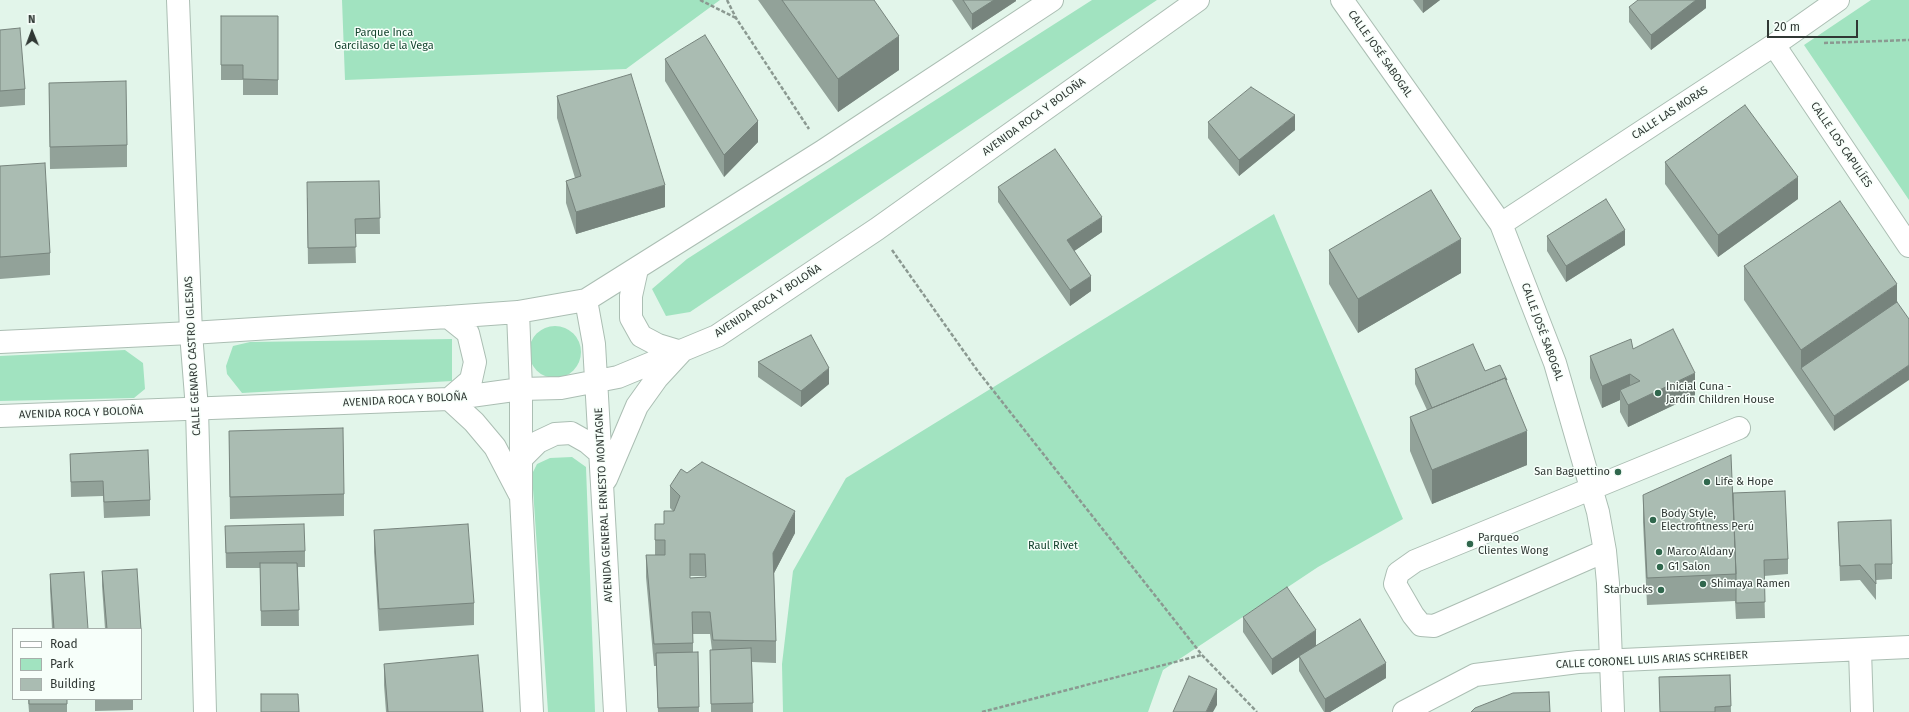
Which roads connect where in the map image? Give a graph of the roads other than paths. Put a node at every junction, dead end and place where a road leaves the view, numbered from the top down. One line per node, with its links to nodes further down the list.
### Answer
1 (178, 0): 13 (main road, CALLE GENARO CASTRO IGLESIAS)
2 (1052, 0): 9 (main road)
3 (1198, 0): 15 (main road, AVENIDA ROCA Y BOLOÑA)
4 (1342, 0): 7 (main road, CALLE JOSÉ SABOGAL)
5 (1838, 0): 6 (main road, CALLE LAS MORAS)
6 (1774, 45): 7 (main road, CALLE LAS MORAS); 8 (main road, CALLE LOS CAPULÍES)
7 (1501, 224): 25 (main road, CALLE JOSÉ SABOGAL)
8 (1909, 246)
9 (637, 269): 10 (main road); 15 (main road)
10 (586, 300): 11 (main road); 16 (main road, AVENIDA GENERAL ERNESTO MONTAGNE)
11 (518, 312): 12 (main road); 17 (main road)
12 (448, 318): 13 (main road); 18 (main road)
13 (191, 333): 14 (main road); 19 (main road, CALLE GENARO CASTRO IGLESIAS)
14 (0, 342)
15 (681, 352): 16 (main road, AVENIDA ROCA Y BOLOÑA); 24 (main road)
16 (597, 382): 17 (main road, AVENIDA ROCA Y BOLOÑA); 22 (main road, AVENIDA GENERAL ERNESTO MONTAGNE)
17 (521, 390): 18 (main road, AVENIDA ROCA Y BOLOÑA); 23 (main road)
18 (449, 399): 19 (main road, AVENIDA ROCA Y BOLOÑA); 26 (main road)
19 (197, 409): 20 (main road, AVENIDA ROCA Y BOLOÑA); 31 (main road, CALLE GENARO CASTRO IGLESIAS)
20 (0, 416)
21 (1739, 428): 25 (main road)
22 (601, 454): 23 (main road); 24 (main road, AVENIDA GENERAL ERNESTO MONTAGNE)
23 (522, 458): 26 (main road)
24 (603, 486): 33 (main road, AVENIDA GENERAL ERNESTO MONTAGNE)
25 (1591, 488): 27 (main road, CALLE JOSÉ SABOGAL); 27 (main road)
26 (521, 497): 32 (main road)
27 (1605, 551): 30 (main road, CALLE JOSÉ SABOGAL)
28 (1909, 647): 29 (main road, CALLE CORONEL LUIS ARIAS SCHREIBER)
29 (1860, 650): 30 (main road, CALLE CORONEL LUIS ARIAS SCHREIBER); 36 (main road)
30 (1611, 661): 34 (main road, CALLE CORONEL LUIS ARIAS SCHREIBER); 35 (main road, CALLE JOSÉ SABOGAL)
31 (204, 712)
32 (532, 712)
33 (616, 712)
34 (1404, 712)
35 (1613, 712)
36 (1862, 712)

